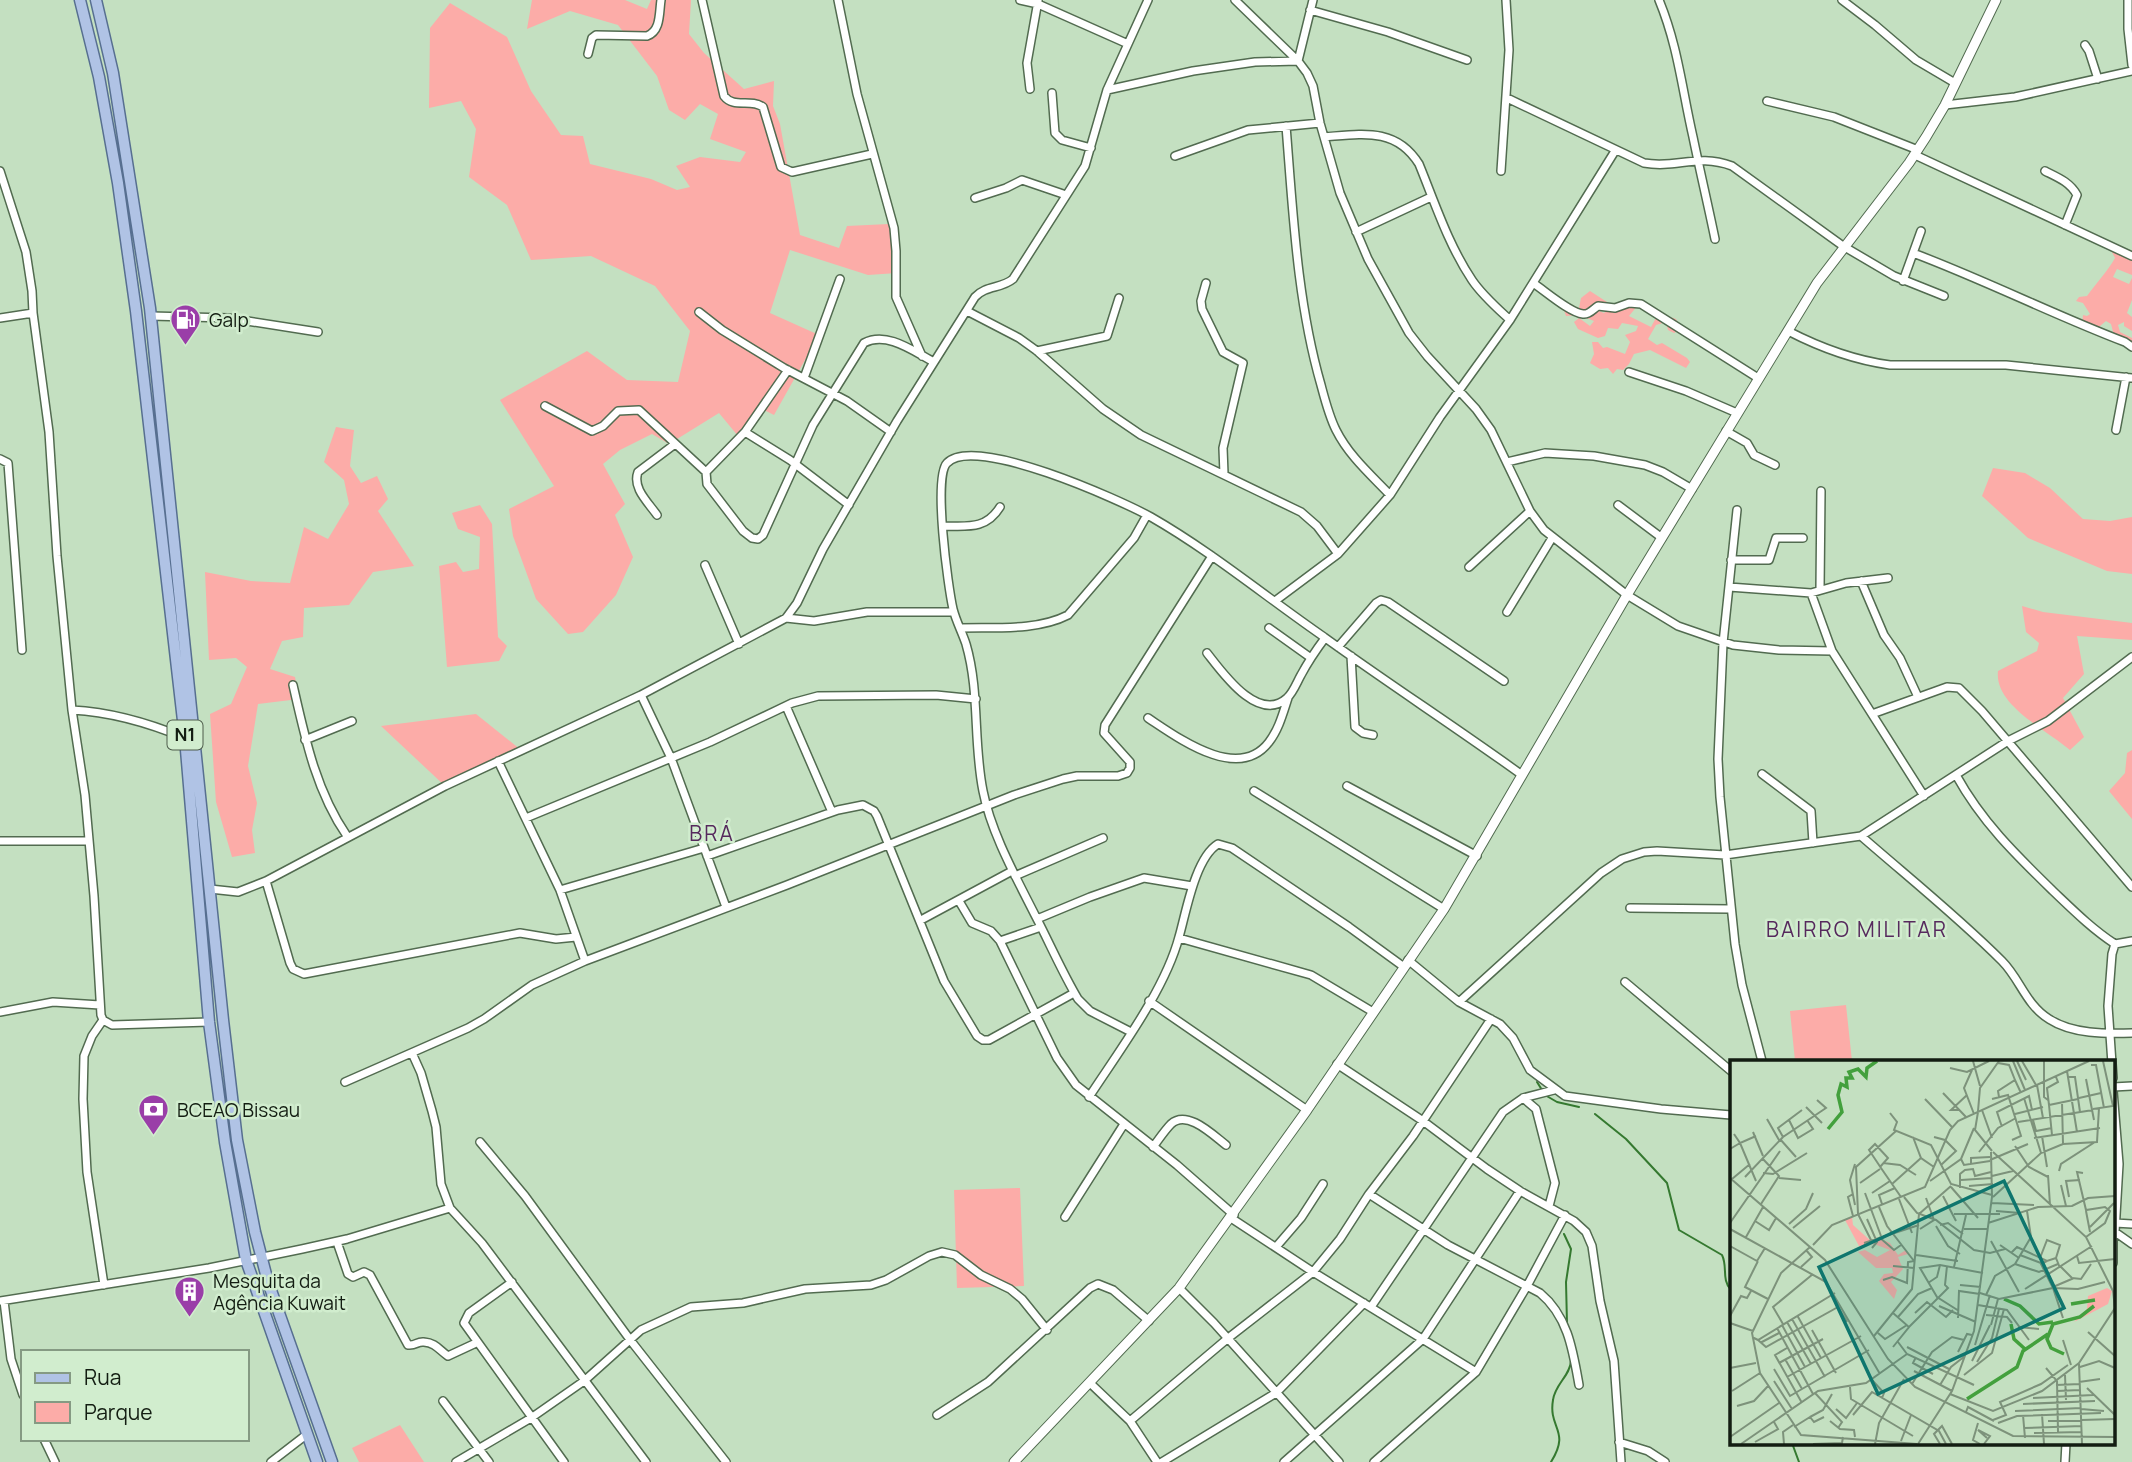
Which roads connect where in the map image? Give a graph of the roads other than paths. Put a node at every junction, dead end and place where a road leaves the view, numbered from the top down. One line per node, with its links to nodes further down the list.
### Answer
1 (80, 0): 145 (main road, N1)
2 (96, 0): 63 (main road, N1)
3 (661, 0): 19 (street)
4 (702, 0): 38 (street)
5 (838, 0): 38 (street)
6 (1020, 0): 15 (street)
7 (1148, 0): 17 (street)
8 (1235, 0): 21 (street)
9 (1312, 0): 16 (street)
10 (1506, 0): 29 (street)
11 (1659, 0): 40 (street)
12 (1842, 0): 25 (street)
13 (1996, 0): 25 (street)
14 (2128, 0): 22 (street)
15 (1038, 2): 17 (street); 26 (street)
16 (1310, 9): 20 (street); 21 (street)
17 (1128, 44): 27 (street)
18 (2085, 45): 24 (street)
19 (588, 54)
20 (1467, 60)
21 (1298, 61): 27 (street); 32 (street)
22 (2132, 65)
23 (2132, 71): 24 (street)
24 (2098, 79): 31 (street)
25 (1955, 83): 31 (street)
26 (1030, 89)
27 (1107, 90): 35 (street)
28 (1052, 93): 35 (street)
29 (1507, 98): 36 (street); 42 (street)
30 (1767, 101): 37 (street)
31 (1945, 105): 37 (street)
32 (1320, 123): 33 (street); 34 (street)
33 (1286, 126): 39 (street); 94 (street)
34 (1324, 137): 45 (street); 49 (street)
35 (1091, 148): 44 (street)
36 (1615, 151): 40 (street); 57 (street)
37 (1916, 153): 47 (street); 51 (street)
38 (873, 154): 70 (street)
39 (1175, 156)
40 (1699, 159): 50 (street); 51 (street)
41 (0, 171): 62 (street)
42 (1501, 171)
43 (2045, 171): 47 (street)
44 (1066, 195): 46 (street); 60 (street)
45 (1431, 197): 49 (street); 65 (street)
46 (975, 198)
47 (2065, 225): 53 (street)
48 (1921, 231): 52 (street)
49 (1356, 232): 78 (street)
50 (1715, 239)
51 (1843, 246): 55 (street); 66 (street)
52 (1913, 253): 55 (street); 68 (street)
53 (2132, 256)
54 (840, 279): 76 (street)
55 (1903, 281): 58 (street)
56 (1206, 283): 91 (street)
57 (1533, 283): 65 (street); 75 (street)
58 (1944, 296)
59 (1119, 298): 69 (street)
60 (967, 311): 69 (street); 71 (street)
61 (699, 312): 72 (street)
62 (33, 313): 64 (street); 140 (street)
63 (151, 316): 67 (street); 173 (main road, N1)
64 (0, 318)
65 (1510, 320): 78 (street)
66 (1788, 331): 74 (street); 75 (street)
67 (318, 332)
68 (2132, 347)
69 (1037, 351): 91 (street)
70 (922, 356): 71 (street); 77 (street)
71 (934, 362): 83 (street)
72 (788, 370): 76 (street); 82 (street)
73 (1629, 372): 80 (street)
74 (2130, 377): 81 (street)
75 (1758, 378): 80 (street)
76 (804, 379): 77 (street)
77 (831, 392): 83 (street); 88 (street)
78 (1459, 393): 87 (street); 94 (street)
79 (545, 406): 85 (street)
80 (1737, 413): 84 (street)
81 (2116, 430)
82 (745, 432): 88 (street); 90 (street)
83 (891, 432): 95 (street)
84 (1726, 432): 89 (street); 92 (street)
85 (675, 444): 90 (street); 100 (street)
86 (0, 459): 127 (street)
87 (1507, 462): 92 (street); 98 (street)
88 (795, 464): 90 (street); 95 (street)
89 (1775, 465)
90 (706, 472)
91 (1224, 474): 106 (street)
92 (1692, 489): 104 (street)
93 (1821, 491): 114 (street)
94 (1390, 495): 106 (street)
95 (849, 505): 120 (street)
96 (1618, 505): 104 (street)
97 (1000, 507): 102 (street)
98 (1530, 510): 103 (street); 110 (street)
99 (1737, 510): 108 (street)
100 (657, 515)
101 (1147, 515): 102 (street); 107 (street); 121 (street)
102 (943, 526): 118 (street)
103 (1552, 538): 116 (street); 119 (street)
104 (1662, 538): 116 (street)
105 (1803, 538): 108 (street)
106 (1338, 554): 117 (street)
107 (1212, 556): 117 (street); 156 (street)
108 (1731, 560): 113 (street)
109 (705, 565): 125 (street)
110 (1469, 567)
111 (1888, 578): 112 (street)
112 (1861, 581): 114 (street); 136 (street)
113 (1729, 587): 115 (street); 124 (street)
114 (1820, 590): 115 (street)
115 (1811, 593): 128 (street)
116 (1627, 595): 124 (street); 151 (street)
117 (1275, 601): 123 (street)
118 (953, 612): 120 (street); 121 (street)
119 (1507, 612)
120 (786, 618): 125 (street)
121 (960, 628): 138 (street)
122 (1269, 628): 132 (street)
123 (1325, 638): 126 (street); 132 (street)
124 (1723, 643): 128 (street); 167 (street)
125 (739, 644): 135 (street)
126 (1338, 647): 130 (street); 133 (street)
127 (22, 650)
128 (1832, 651): 141 (street)
129 (1207, 653): 137 (street)
130 (1350, 656): 144 (street); 151 (street)
131 (2132, 657): 147 (street)
132 (1311, 658): 137 (street)
133 (1504, 681)
134 (293, 685): 146 (street)
135 (641, 695): 148 (street); 149 (street)
136 (1918, 697): 141 (street); 147 (street)
137 (1288, 698): 142 (street)
138 (976, 699): 139 (street); 156 (street)
139 (786, 706): 148 (street); 157 (street)
140 (72, 710): 145 (street); 163 (street)
141 (1872, 714): 155 (street)
142 (1148, 718)
143 (352, 721): 146 (street)
144 (1373, 735)
145 (186, 738): 200 (main road, N1)
146 (305, 740): 159 (street)
147 (2008, 741): 152 (street); 172 (street)
148 (671, 758): 158 (street); 166 (street)
149 (498, 761): 158 (street); 159 (street)
150 (1762, 774): 164 (street)
151 (1522, 775): 168 (street)
152 (1955, 775): 155 (street); 187 (street)
153 (1347, 786): 168 (street)
154 (1254, 791): 178 (street)
155 (1924, 796): 160 (street)
156 (986, 805): 165 (street); 169 (street)
157 (832, 812): 165 (street); 166 (street)
158 (526, 818): 174 (street)
159 (346, 836): 170 (street)
160 (1861, 836): 164 (street); 203 (street)
161 (1103, 838): 169 (street)
162 (0, 841): 163 (street)
163 (87, 841): 194 (street)
164 (1814, 843): 167 (street)
165 (888, 845): 176 (street); 181 (street)
166 (706, 852): 174 (street); 176 (street)
167 (1725, 855): 179 (street); 193 (street)
168 (1477, 856): 178 (street)
169 (1014, 873): 175 (street); 180 (street)
170 (265, 881): 173 (street); 183 (street)
171 (1192, 886): 180 (street); 184 (street); 189 (street)
172 (2132, 887)
173 (210, 889): 238 (main road, N1)
174 (559, 890): 183 (street)
175 (959, 901): 181 (street); 185 (street)
176 (726, 907): 188 (street)
177 (1630, 908): 179 (street)
178 (1444, 909): 189 (street)
179 (1730, 909): 205 (street)
180 (1037, 919): 182 (street)
181 (921, 920): 197 (street)
182 (1041, 927): 185 (street); 191 (street)
183 (576, 937): 188 (street)
184 (1179, 938): 192 (street); 195 (street)
185 (1000, 941): 197 (street)
186 (2132, 941): 187 (street)
187 (2115, 944): 203 (street)
188 (585, 961): 204 (street)
189 (1406, 964): 193 (street); 195 (street)
190 (1625, 982): 208 (street)
191 (1074, 993): 197 (street); 201 (street)
192 (1149, 1001): 201 (street); 216 (street)
193 (1459, 1002): 198 (street)
194 (100, 1005): 196 (street); 199 (street)
195 (1373, 1012): 207 (street)
196 (0, 1013)
197 (1036, 1014): 213 (street)
198 (1491, 1019): 212 (street); 218 (street)
199 (103, 1020): 200 (street); 243 (street)
200 (209, 1022): 239 (main road, N1)
201 (1131, 1032): 213 (street)
202 (2132, 1033): 203 (street)
203 (2110, 1034): 206 (street)
204 (412, 1053): 209 (street); 228 (street)
205 (1762, 1060)
206 (2112, 1060)
207 (1337, 1064): 216 (street); 218 (street)
208 (1730, 1069)
209 (345, 1082)
210 (2132, 1086): 211 (street)
211 (2114, 1089)
212 (1554, 1090): 214 (street); 217 (street)
213 (1089, 1097): 219 (street)
214 (1523, 1098): 223 (street); 227 (street)
215 (2114, 1102): 234 (street)
216 (1307, 1110): 230 (street)
217 (1730, 1115)
218 (1423, 1121): 223 (street); 226 (street)
219 (1124, 1125): 222 (street); 231 (street)
220 (480, 1142): 252 (street)
221 (1226, 1145): 222 (street)
222 (1153, 1147): 230 (street)
223 (1470, 1157): 225 (street); 233 (street)
224 (1323, 1184): 237 (street)
225 (1520, 1191): 227 (street); 240 (street)
226 (1369, 1195): 233 (street); 241 (street)
227 (1549, 1206): 229 (street)
228 (450, 1208): 235 (street); 242 (street)
229 (1564, 1215): 244 (street); 267 (street)
230 (1232, 1216): 237 (street); 245 (street)
231 (1065, 1217)
232 (2132, 1224): 234 (street)
233 (1423, 1229): 240 (street); 247 (street)
234 (2114, 1229): 236 (street)
235 (337, 1242): 238 (street); 253 (street)
236 (2132, 1244)
237 (1276, 1247): 241 (street)
238 (261, 1257): 239 (street); 273 (main road, N1)
239 (246, 1259): 243 (street); 264 (main road, N1)
240 (1475, 1260): 244 (street); 251 (street)
241 (1312, 1272): 247 (street); 250 (street)
242 (512, 1282): 253 (street); 255 (street)
243 (104, 1285): 246 (street)
244 (1527, 1286): 254 (street); 257 (street)
245 (1179, 1288): 248 (street); 250 (street)
246 (2, 1301): 258 (street)
247 (1367, 1305): 251 (street); 259 (street)
248 (1149, 1321): 249 (street); 256 (street)
249 (1047, 1330): 252 (street); 261 (street)
250 (1227, 1339): 259 (street); 263 (street)
251 (1423, 1339): 254 (street); 265 (street)
252 (631, 1341): 255 (street); 278 (street)
253 (477, 1343): 262 (street)
254 (1476, 1372): 284 (street)
255 (584, 1381): 262 (street); 277 (street)
256 (1090, 1383): 263 (street); 279 (street)
257 (1579, 1385)
258 (21, 1389)
259 (1276, 1393): 265 (street); 281 (street)
260 (443, 1401): 269 (street)
261 (937, 1415)
262 (531, 1418): 269 (street); 276 (street)
263 (1130, 1421): 280 (street)
264 (306, 1435): 271 (street); 272 (main road, N1)
265 (1315, 1436): 282 (street); 283 (street)
266 (45, 1441): 270 (street)
267 (1619, 1442): 285 (street); 286 (street)
268 (2066, 1444): 287 (street)
269 (479, 1448): 274 (street); 275 (street)
270 (55, 1462)
271 (271, 1462)
272 (317, 1462)
273 (332, 1462)
274 (456, 1462)
275 (489, 1462)
276 (564, 1462)
277 (646, 1462)
278 (726, 1462)
279 (1014, 1462)
280 (1157, 1462)
281 (1162, 1462)
282 (1284, 1462)
283 (1339, 1462)
284 (1374, 1462)
285 (1621, 1462)
286 (1665, 1462)
287 (2065, 1462)

